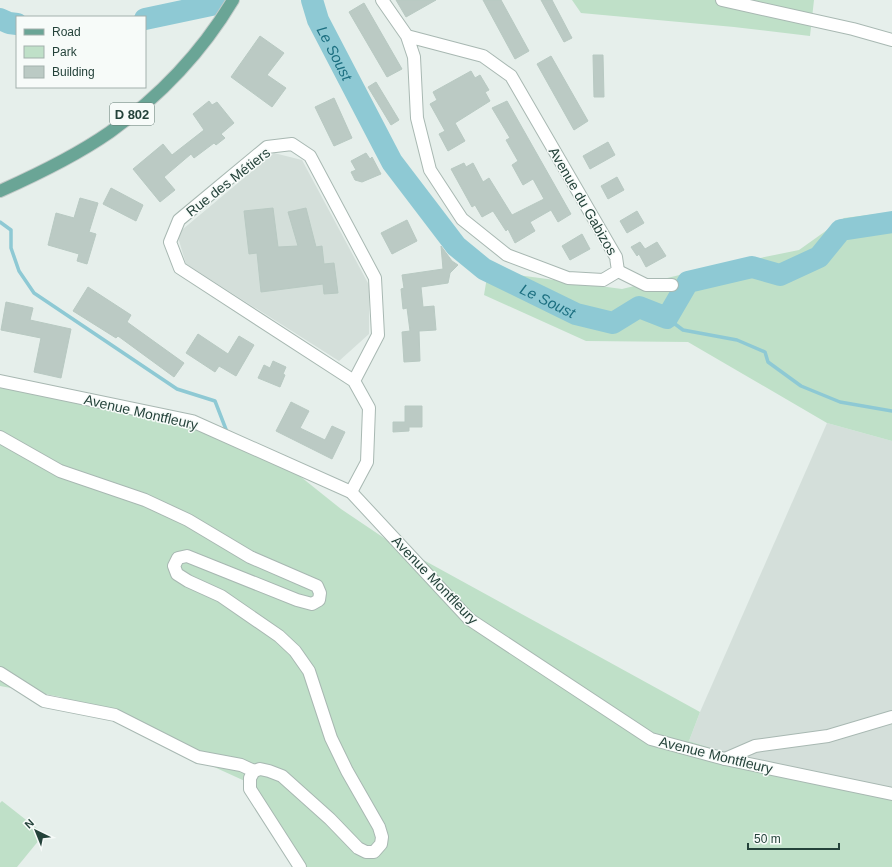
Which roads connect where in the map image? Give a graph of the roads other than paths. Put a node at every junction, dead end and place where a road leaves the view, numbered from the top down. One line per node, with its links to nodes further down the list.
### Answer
1 (233, 0): 6 (main road, D 802)
2 (382, 0): 4 (street, Avenue du Gabizos)
3 (722, 0): 5 (street)
4 (407, 36): 7 (street, Avenue du Gabizos); 7 (street, Avenue du Gabizos)
5 (892, 40)
6 (0, 191)
7 (618, 271): 8 (street)
8 (672, 285)
9 (354, 381): 9 (street, Rue des Métiers); 12 (street, Rue des Métiers)
10 (0, 382): 12 (street, Avenue Montfleury)
11 (0, 436): 16 (street)
12 (351, 492): 15 (street, Avenue Montfleury)
13 (0, 673): 16 (street)
14 (892, 717): 15 (street)
15 (725, 759): 17 (street, Avenue Montfleury)
16 (254, 772): 18 (street)
17 (892, 794)
18 (300, 867)

